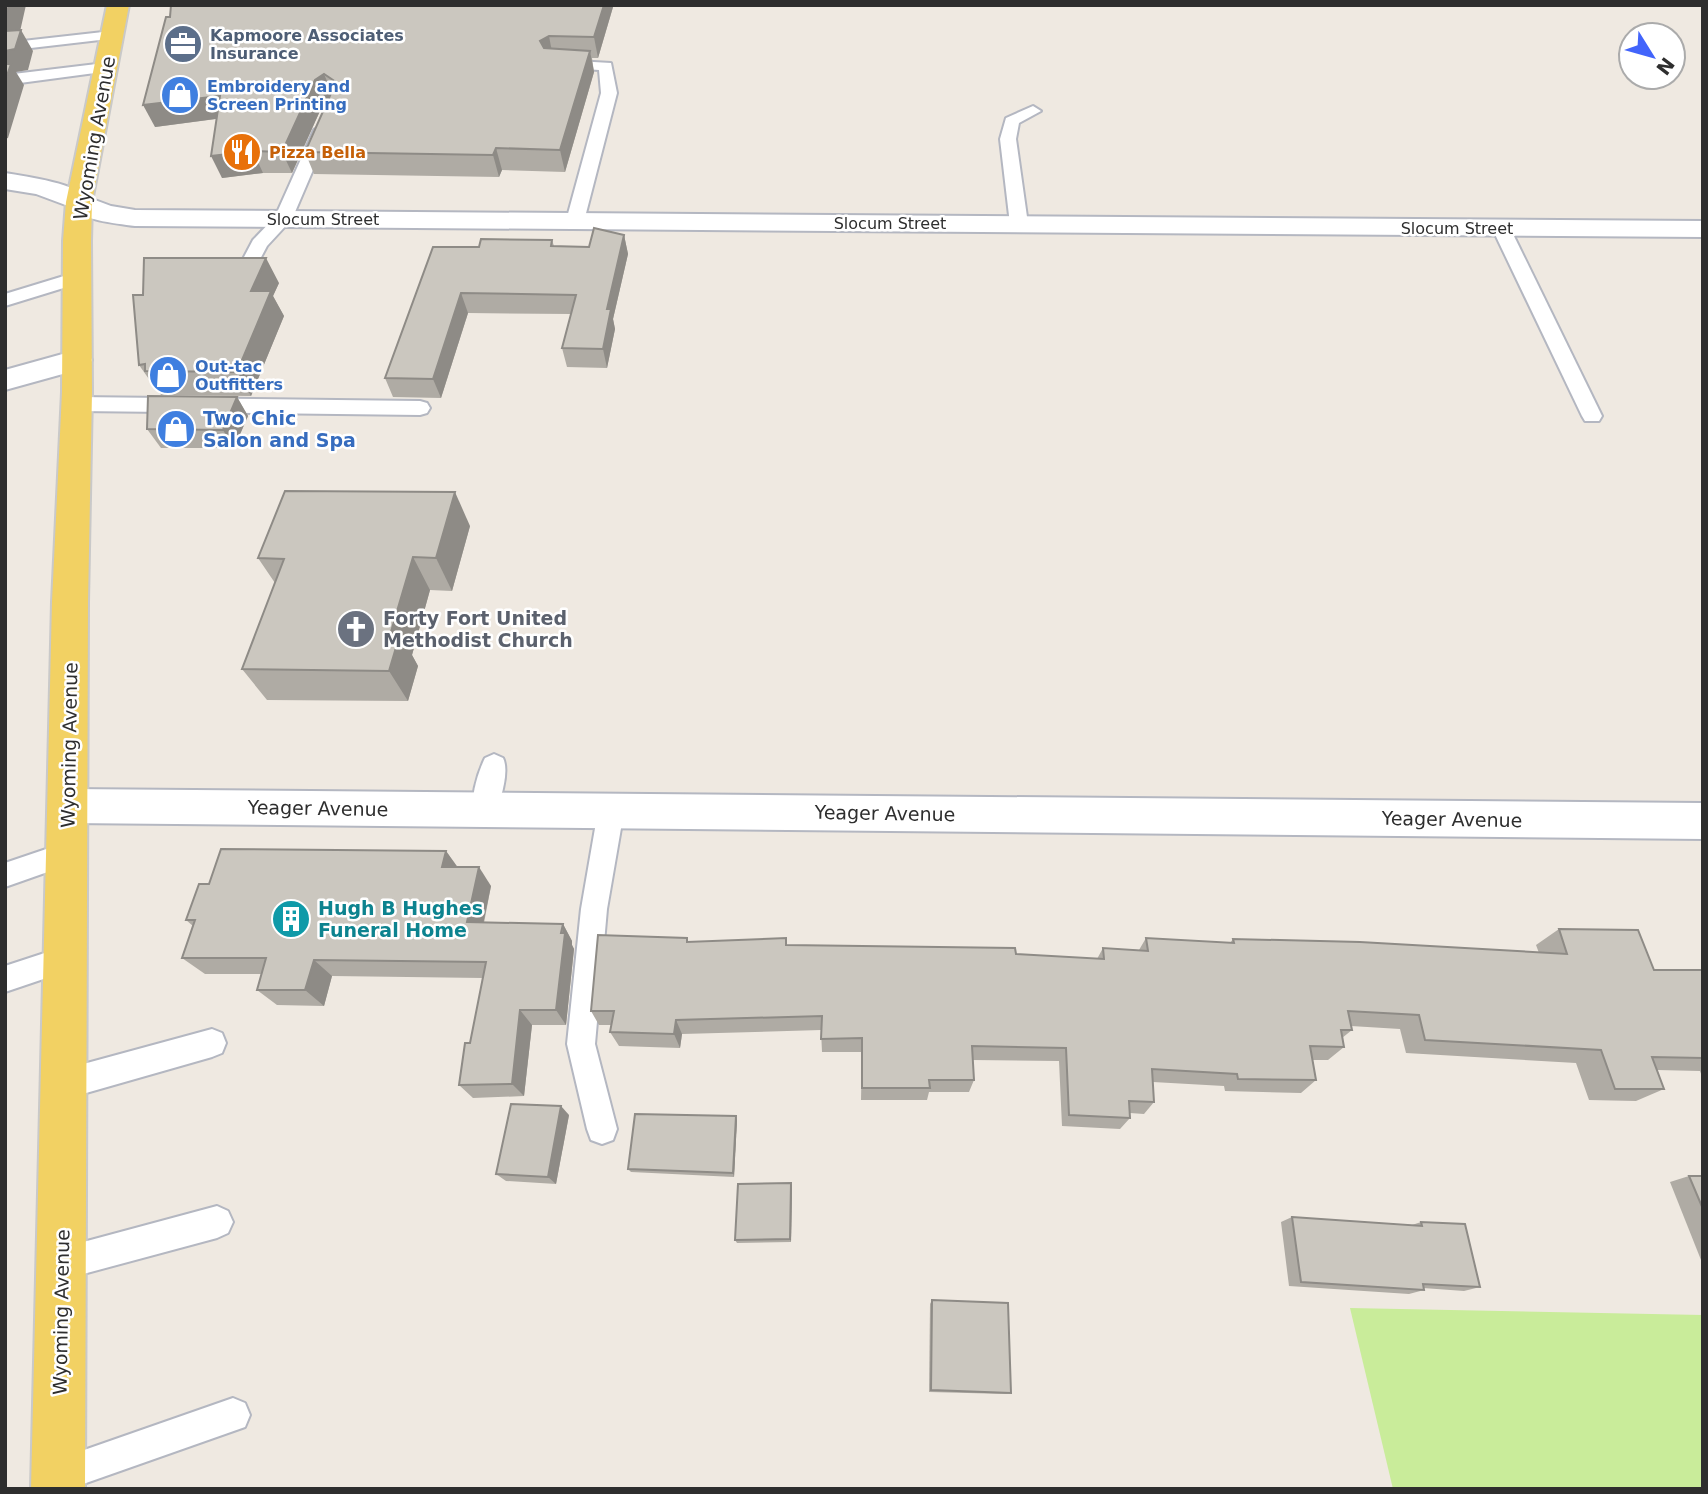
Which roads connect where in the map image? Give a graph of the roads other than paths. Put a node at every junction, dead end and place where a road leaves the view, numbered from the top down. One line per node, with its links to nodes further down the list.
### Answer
1 (118, 5): 2 (main road, Wyoming Avenue)
2 (112, 35): 3 (lane); 5 (main road, Wyoming Avenue)
3 (5, 47)
4 (554, 64): 12 (lane)
5 (106, 68): 6 (lane); 10 (main road, Wyoming Avenue)
6 (5, 80)
7 (1033, 111): 13 (lane)
8 (329, 115): 11 (lane)
9 (5, 181): 10 (street, Slocum Street)
10 (79, 202): 11 (street, Slocum Street); 17 (main road, Wyoming Avenue)
11 (283, 219): 12 (street, Slocum Street); 16 (lane)
12 (575, 221): 13 (street, Slocum Street)
13 (1019, 225): 14 (street, Slocum Street)
14 (1501, 228): 15 (street, Slocum Street); 23 (lane)
15 (1703, 229)
16 (243, 276)
17 (77, 278): 18 (lane); 19 (main road, Wyoming Avenue)
18 (5, 300)
19 (77, 360): 20 (street); 21 (main road, Wyoming Avenue)
20 (5, 380)
21 (76, 404): 22 (lane); 25 (main road, Wyoming Avenue)
22 (420, 408)
23 (1592, 416)
24 (495, 765): 26 (lane)
25 (68, 806): 26 (street, Yeager Avenue); 29 (main road, Wyoming Avenue)
26 (484, 810): 27 (street, Yeager Avenue)
27 (611, 811): 28 (street, Yeager Avenue); 35 (lane)
28 (1703, 821)
29 (68, 854): 30 (lane); 31 (main road, Wyoming Avenue)
30 (5, 876)
31 (66, 959): 32 (lane); 34 (main road, Wyoming Avenue)
32 (5, 979)
33 (212, 1043): 34 (lane)
34 (65, 1084): 37 (main road, Wyoming Avenue)
35 (602, 1129)
36 (218, 1222): 37 (lane)
37 (61, 1264): 39 (main road, Wyoming Avenue)
38 (233, 1415): 39 (lane)
39 (59, 1482)

